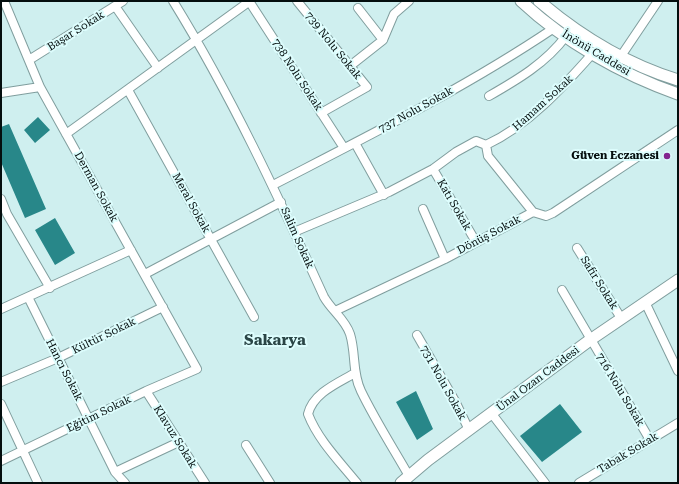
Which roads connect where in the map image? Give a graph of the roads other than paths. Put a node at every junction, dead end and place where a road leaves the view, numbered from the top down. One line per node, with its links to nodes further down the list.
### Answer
1 (4, 1): 18 (street, Derman Sokak)
2 (123, 1): 10 (street, Başar Sokak)
3 (173, 1): 14 (street, Salim Sokak)
4 (250, 1): 14 (street); 27 (street, 738 Nolu Sokak)
5 (297, 1): 19 (street, 739 Nolu Sokak)
6 (409, 1): 15 (street)
7 (522, 1): 12 (main road, İnönü Caddesi)
8 (539, 1): 17 (main road, İnönü Caddesi)
9 (658, 1): 17 (street)
10 (115, 6): 18 (street, Başar Sokak); 20 (street)
11 (358, 8): 15 (street)
12 (554, 28): 13 (main road, İnönü Caddesi); 30 (street, 737 Nolu Sokak)
13 (566, 36): 16 (main road, İnönü Caddesi); 26 (street)
14 (197, 40): 20 (street); 34 (street, Salim Sokak)
15 (383, 40): 19 (street)
16 (593, 54): 25 (main road, İnönü Caddesi); 31 (street, Hamam Sokak)
17 (621, 56): 21 (main road, İnönü Caddesi)
18 (28, 60): 22 (street, Derman Sokak)
19 (350, 66): 27 (street, 739 Nolu Sokak)
20 (158, 68): 23 (street)
21 (678, 80)
22 (40, 87): 24 (street); 29 (street, Derman Sokak)
23 (128, 90): 29 (street); 42 (street, Meral Sokak)
24 (1, 93)
25 (678, 94)
26 (489, 96)
27 (321, 113): 32 (street, 738 Nolu Sokak)
28 (678, 130): 39 (street, Dönüş Sokak)
29 (66, 134): 45 (street, Derman Sokak)
30 (354, 143): 32 (street, 737 Nolu Sokak); 35 (street)
31 (486, 145): 33 (street); 39 (street)
32 (344, 148): 34 (street, 737 Nolu Sokak)
33 (433, 169): 35 (street); 43 (street, Katı Sokak)
34 (273, 185): 37 (street, Salim Sokak)
35 (384, 194): 41 (street)
36 (1, 199): 40 (street)
37 (281, 202): 41 (street, Salim Sokak); 42 (street)
38 (423, 210): 46 (street)
39 (533, 212): 43 (street, Dönüş Sokak)
40 (4, 215): 49 (street)
41 (294, 232): 55 (street, Salim Sokak)
42 (211, 239): 47 (street); 56 (street, Meral Sokak)
43 (476, 242): 46 (street, Dönüş Sokak)
44 (577, 248): 57 (street, Safir Sokak)
45 (131, 250): 47 (street, Derman Sokak); 49 (street)
46 (445, 259): 55 (street, Dönüş Sokak)
47 (144, 274): 53 (street, Derman Sokak)
48 (678, 280): 52 (main road, Ünal Ozan Caddesi)
49 (50, 288): 51 (street)
50 (562, 290): 59 (street, 716 Nolu Sokak)
51 (28, 298): 54 (street); 60 (street, Hancı Sokak)
52 (645, 302): 57 (main road, Ünal Ozan Caddesi); 62 (street)
53 (163, 307): 60 (street, Kültür Sokak); 61 (street, Derman Sokak)
54 (1, 309)
55 (335, 311): 63 (street, Salim Sokak)
56 (254, 317)
57 (622, 318): 59 (main road, Ünal Ozan Caddesi)
58 (417, 336): 70 (street, 731 Nolu Sokak)
59 (590, 340): 67 (main road, Ünal Ozan Caddesi); 71 (street, 716 Nolu Sokak)
60 (58, 358): 64 (street, Kültür Sokak); 68 (street, Hancı Sokak)
61 (197, 369): 65 (street, Eğitim Sokak)
62 (678, 371)
63 (355, 373): 77 (street, Salim Sokak); 82 (street)
64 (1, 382)
65 (146, 391): 68 (street, Eğitim Sokak); 72 (street, Klavuz Sokak)
66 (1, 404): 74 (street)
67 (492, 414): 70 (main road, Ünal Ozan Caddesi); 83 (street)
68 (89, 419): 74 (street, Eğitim Sokak); 76 (street, Hancı Sokak)
69 (678, 423): 71 (street, Tabak Sokak)
70 (469, 430): 77 (main road, Ünal Ozan Caddesi)
71 (650, 440): 84 (street, Tabak Sokak)
72 (179, 442): 76 (street); 80 (street, Klavuz Sokak)
73 (246, 445): 81 (street)
74 (23, 451): 75 (street, Eğitim Sokak); 79 (street)
75 (1, 461)
76 (116, 472): 78 (street, Hancı Sokak)
77 (405, 479)
78 (123, 482)
79 (38, 483)
80 (205, 483)
81 (270, 483)
82 (357, 483)
83 (545, 483)
84 (579, 483)

